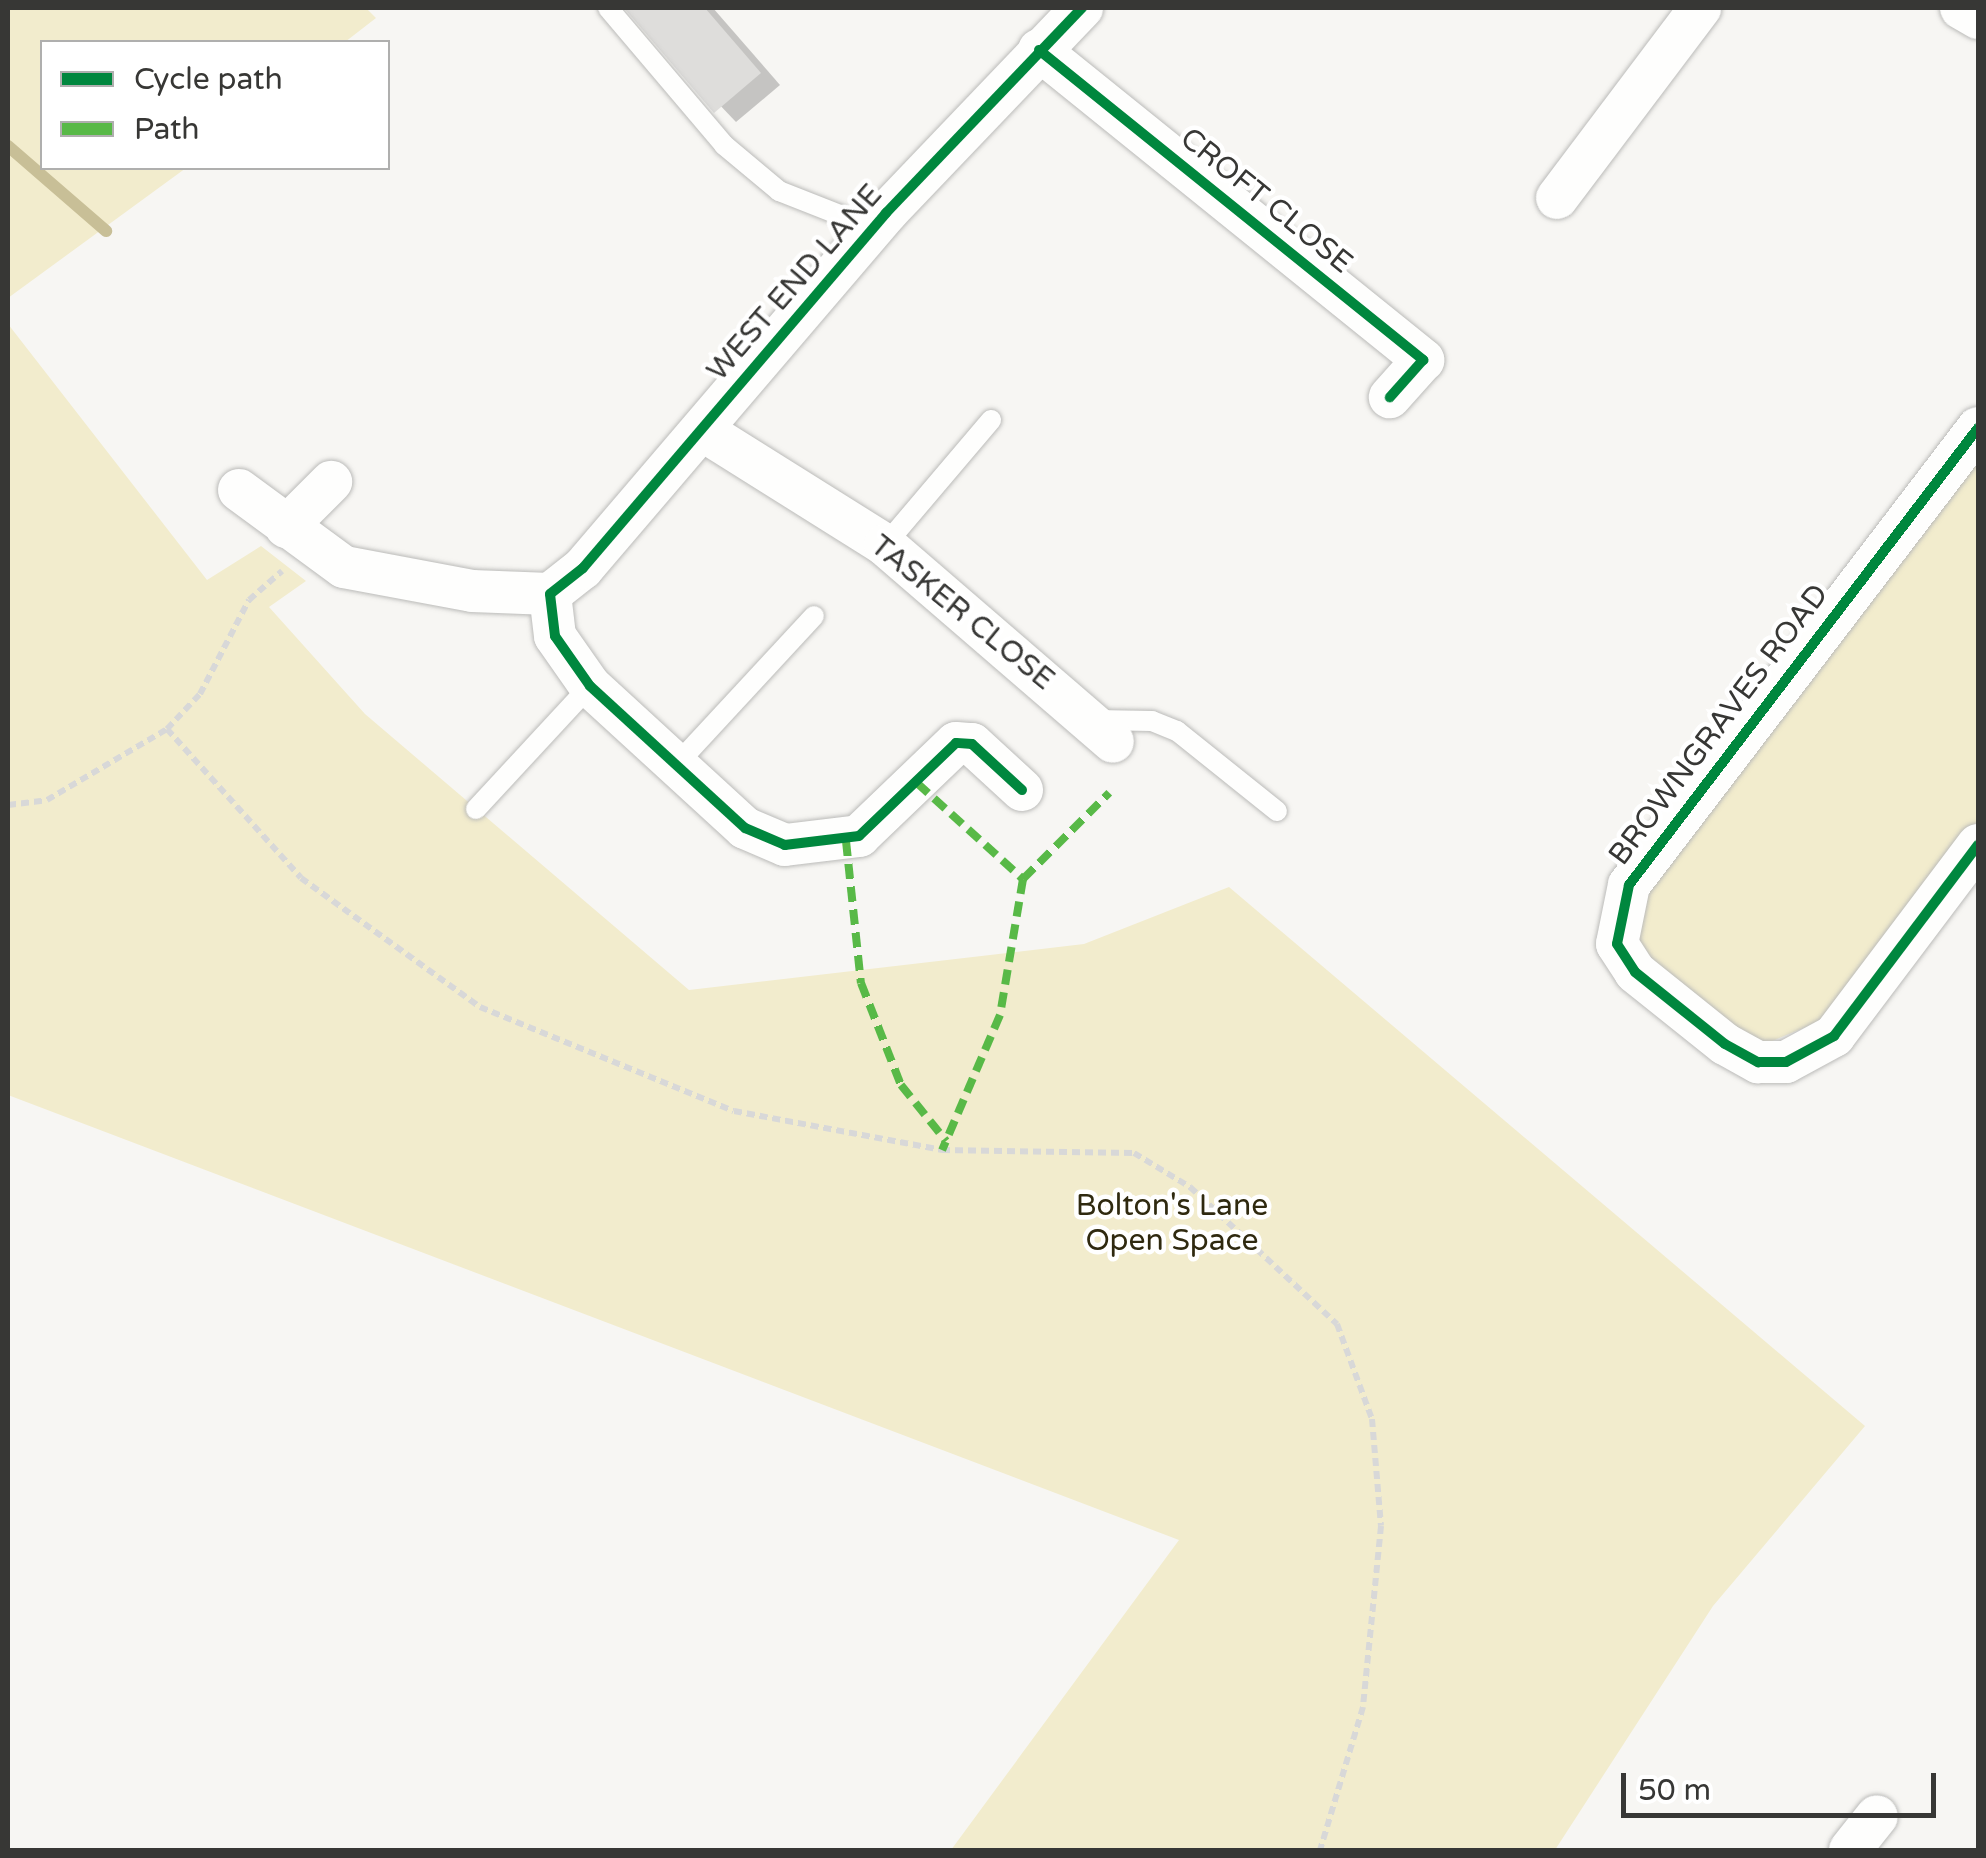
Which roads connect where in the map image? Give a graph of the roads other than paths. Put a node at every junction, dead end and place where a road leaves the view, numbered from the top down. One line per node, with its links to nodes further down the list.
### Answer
1 (608, 8): 8 (lane)
2 (1082, 8): 6 (street, WEST END LANE)
3 (1700, 8): 7 (street)
4 (1961, 8): 5 (street)
5 (1978, 18)
6 (1039, 50): 8 (street, WEST END LANE); 9 (street, CROFT CLOSE)
7 (1557, 198)
8 (873, 228): 12 (street, WEST END LANE)
9 (1390, 397)
10 (992, 420): 15 (lane)
11 (1978, 428): 25 (street, BROWNGRAVES ROAD)
12 (702, 430): 15 (street, TASKER CLOSE); 17 (street, WEST END LANE)
13 (331, 482): 16 (street)
14 (239, 490): 16 (street)
15 (885, 545): 20 (street, TASKER CLOSE)
16 (287, 547): 17 (street)
17 (550, 594): 19 (street)
18 (814, 616): 21 (lane)
19 (590, 686): 21 (street); 23 (lane)
20 (1100, 731): 24 (lane)
21 (676, 765): 22 (street)
22 (1022, 790)
23 (476, 809)
24 (1277, 810)
25 (1978, 845)
26 (1877, 1816): 27 (street)
27 (1850, 1850)

